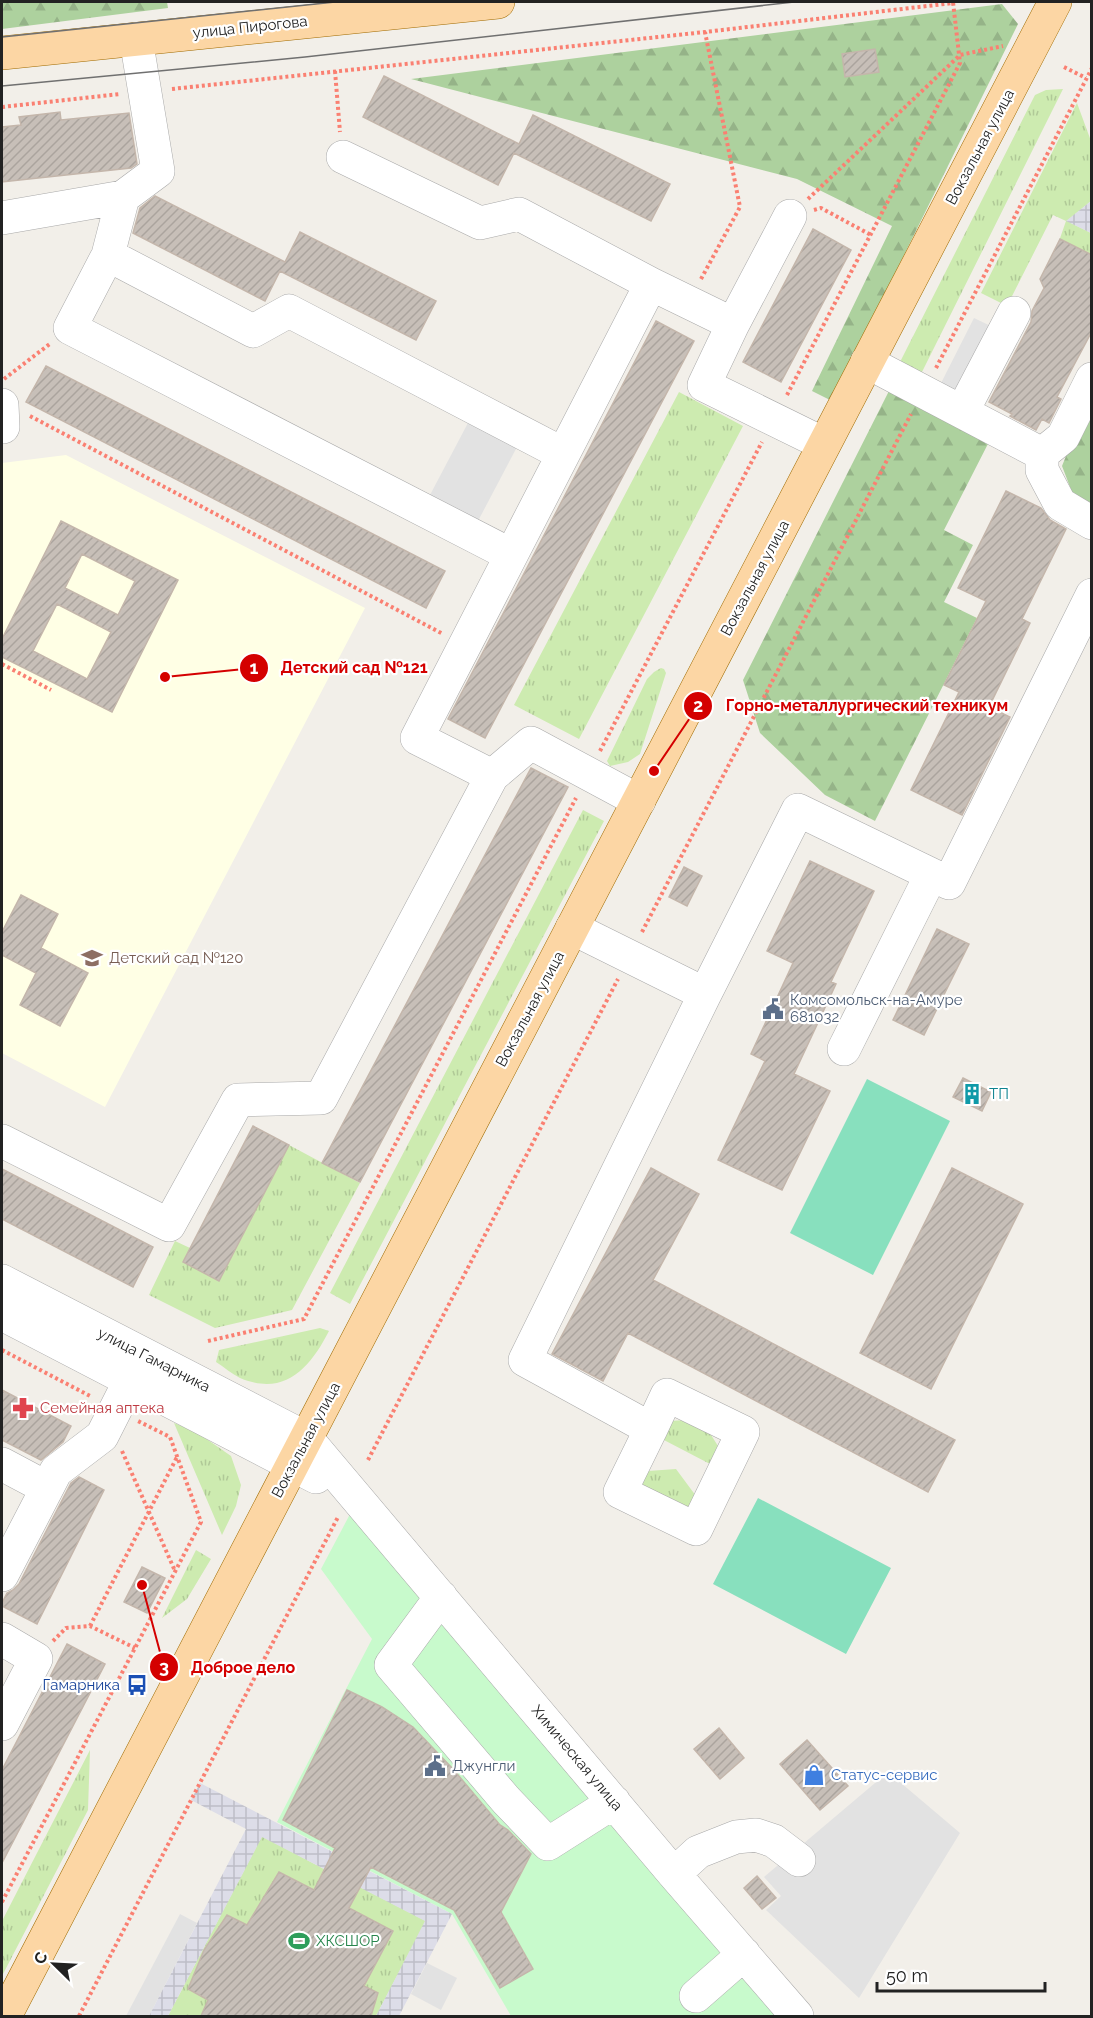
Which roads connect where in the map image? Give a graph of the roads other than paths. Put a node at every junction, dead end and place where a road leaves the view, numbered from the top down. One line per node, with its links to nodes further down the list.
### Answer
1 (498, 2): 4 (main road, улица Пирогова)
2 (1046, 2): 6 (street)
3 (1056, 2): 6 (main road, Вокзальная улица)
4 (286, 12): 5 (main road, улица Пирогова)
5 (136, 39): 7 (main road, улица Пирогова); 9 (street)
6 (1022, 41): 16 (main road, Вокзальная улица)
7 (2, 53)
8 (343, 157): 13 (street)
9 (123, 197): 11 (street); 12 (street)
10 (790, 216): 15 (street)
11 (2, 218)
12 (108, 255): 23 (street); 26 (street)
13 (651, 284): 15 (street); 23 (street)
14 (1014, 313): 19 (street)
15 (734, 324): 22 (street)
16 (867, 362): 19 (street); 22 (main road, Вокзальная улица)
17 (1092, 380): 24 (street)
18 (2, 405): 20 (street)
19 (962, 412): 24 (street)
20 (2, 414): 21 (street)
21 (2, 428)
22 (824, 444): 29 (main road, Вокзальная улица)
23 (563, 454): 26 (street)
24 (1042, 454): 25 (street)
25 (1092, 523)
26 (511, 555): 28 (street)
27 (1092, 595): 30 (street)
28 (492, 776): 29 (street); 34 (street)
29 (639, 801): 31 (main road, Вокзальная улица)
30 (931, 875): 32 (street); 33 (street)
31 (572, 928): 32 (street); 39 (main road, Вокзальная улица)
32 (705, 994): 38 (street)
33 (844, 1049)
34 (2, 1141)
35 (2, 1281): 37 (street, улица Гамарника)
36 (2, 1314): 37 (street, улица Гамарника)
37 (125, 1391): 39 (street, улица Гамарника); 41 (street)
38 (651, 1429)
39 (299, 1452): 43 (street, Химическая улица); 51 (main road, Вокзальная улица)
40 (2, 1464): 41 (street)
41 (47, 1488): 42 (street)
42 (2, 1575)
43 (441, 1597): 46 (street, Химическая улица); 46 (street)
44 (2, 1640): 45 (street)
45 (2, 1724)
46 (614, 1802): 48 (street, Химическая улица)
47 (798, 1860): 48 (street)
48 (674, 1874): 49 (street, Химическая улица)
49 (744, 1954): 50 (street); 52 (street, Химическая улица)
50 (696, 1996)
51 (5, 2016)
52 (797, 2016)

